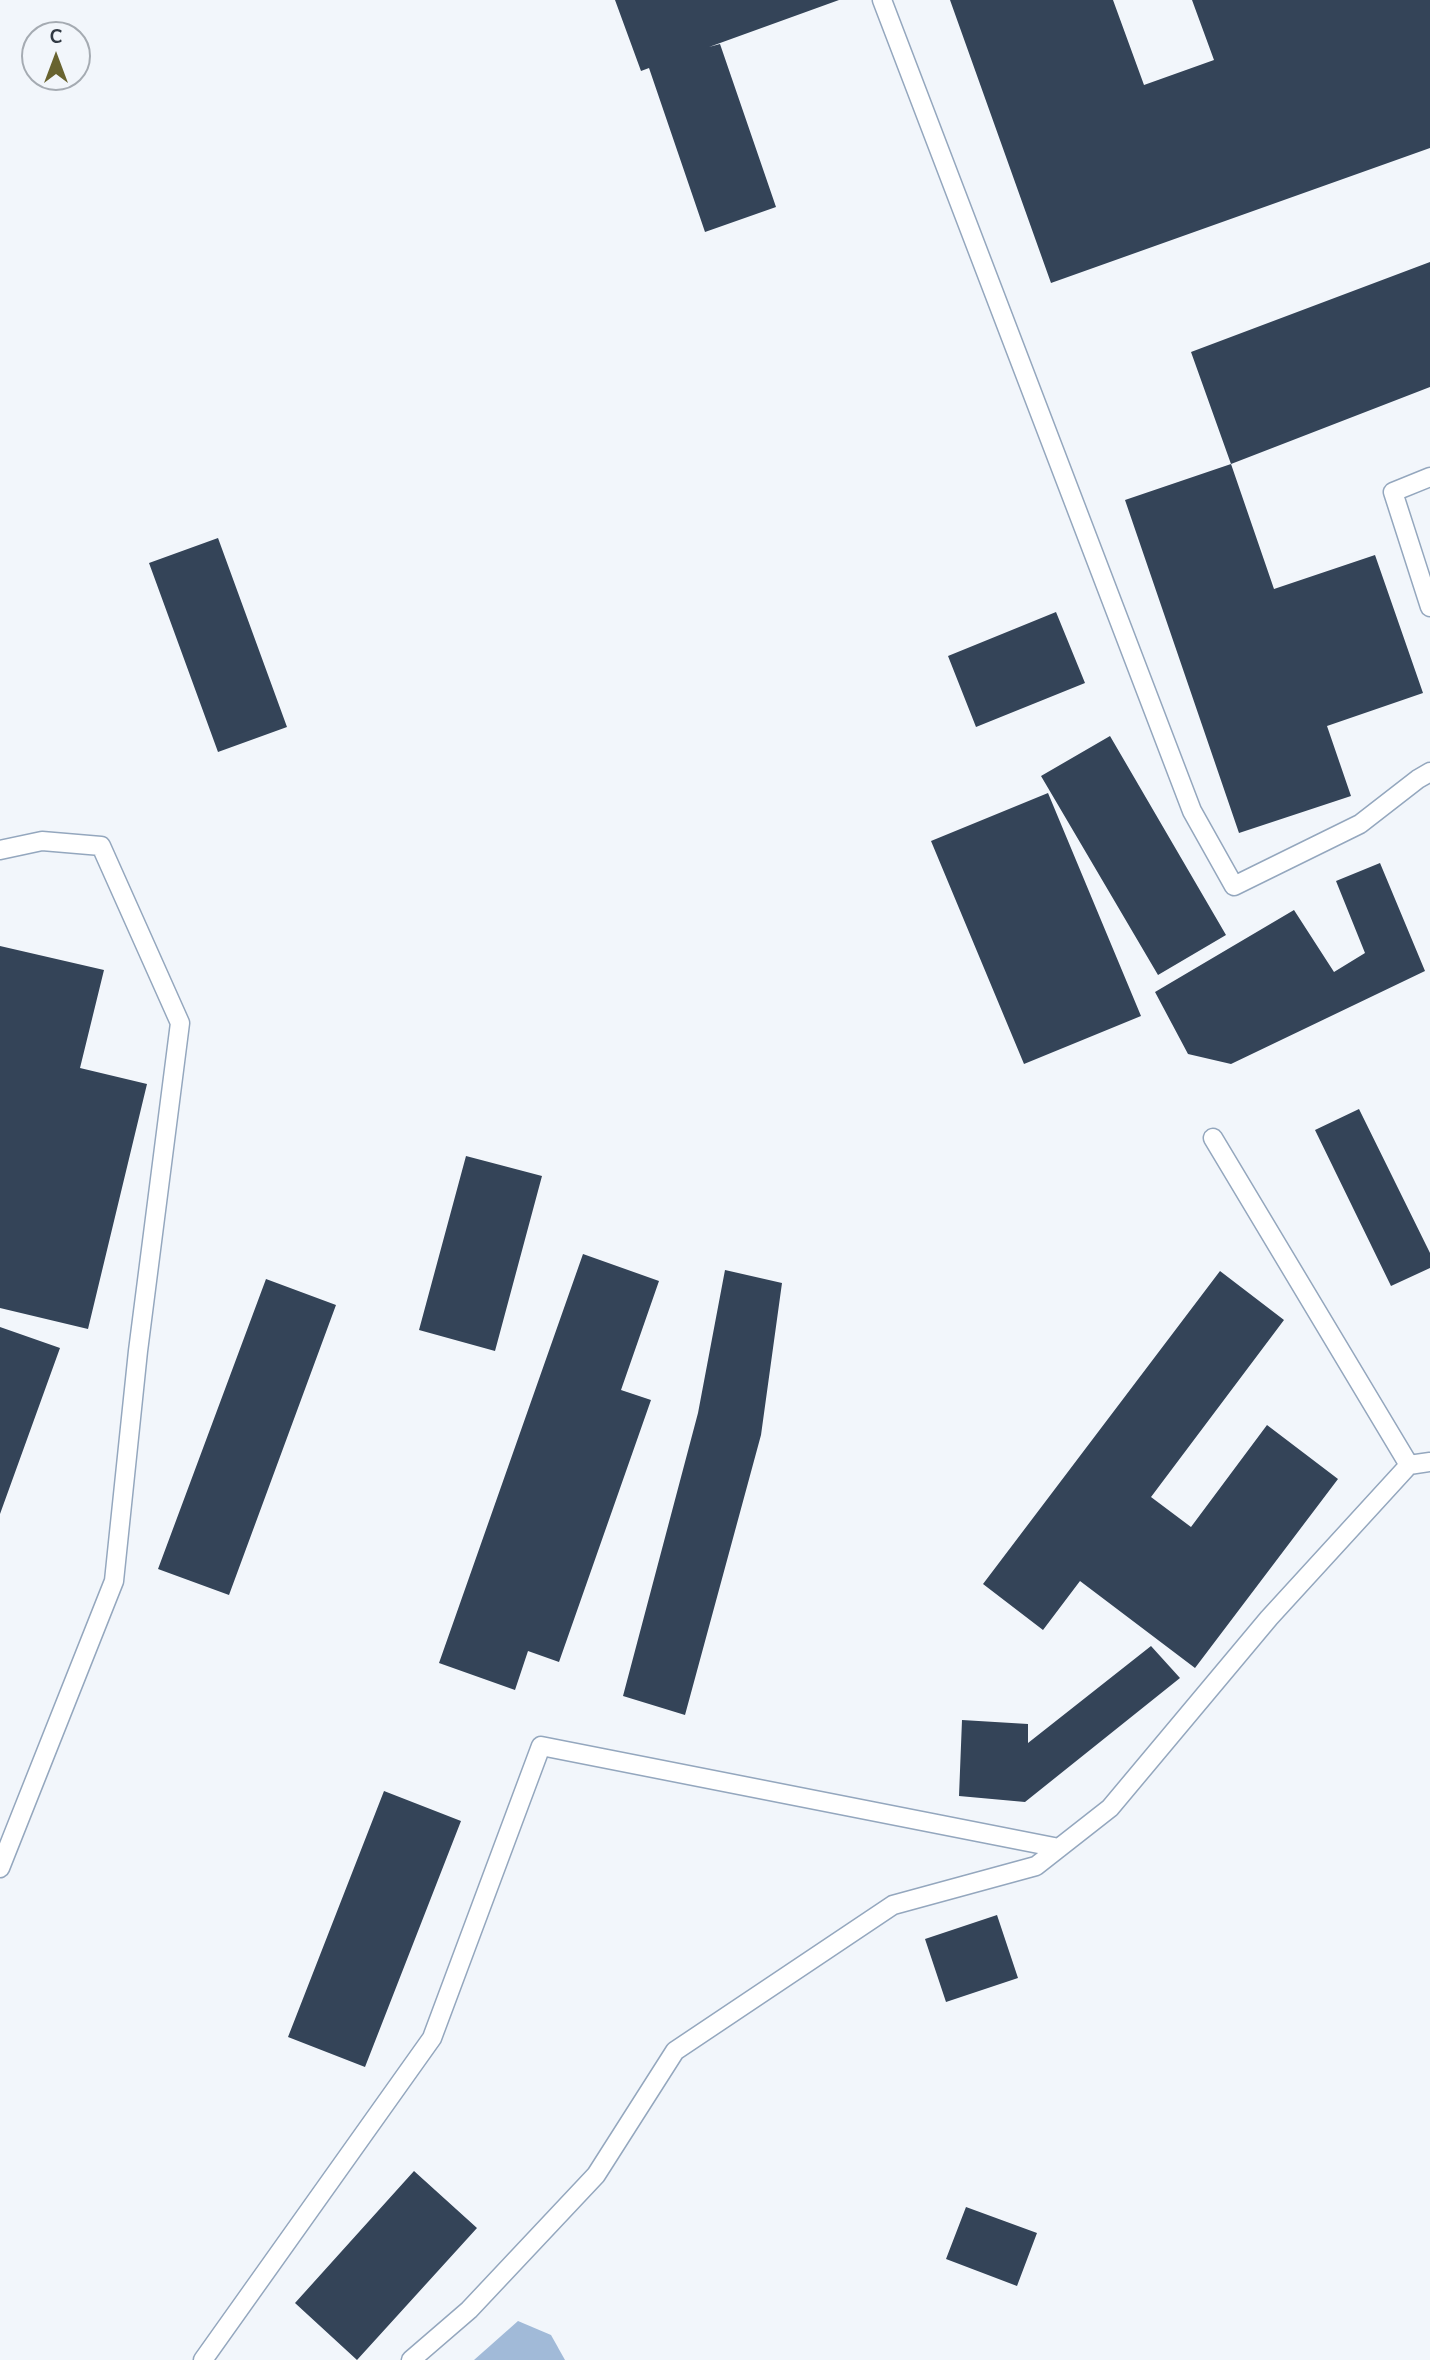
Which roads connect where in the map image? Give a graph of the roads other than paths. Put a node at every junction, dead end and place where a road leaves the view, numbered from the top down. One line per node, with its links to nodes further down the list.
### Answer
1 (882, 0): 4 (lane)
2 (1430, 477): 3 (lane)
3 (1430, 607)
4 (1430, 772)
5 (0, 850): 10 (lane)
6 (1213, 1138): 8 (lane)
7 (1430, 1462): 8 (lane)
8 (1409, 1465): 9 (lane)
9 (1059, 1848): 11 (lane); 12 (lane)
10 (0, 1868)
11 (203, 2360)
12 (411, 2360)

